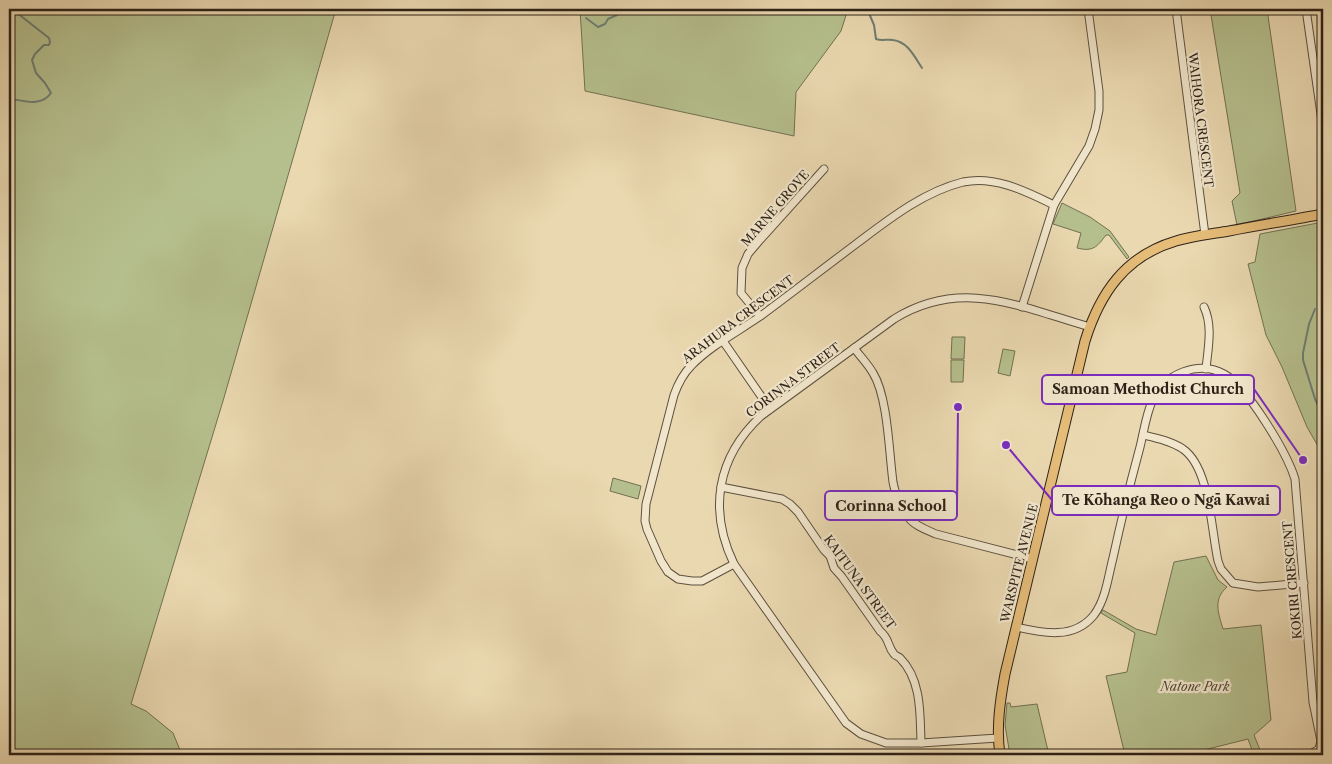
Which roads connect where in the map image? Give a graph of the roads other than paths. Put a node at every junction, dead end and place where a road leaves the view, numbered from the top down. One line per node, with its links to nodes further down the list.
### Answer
1 (1088, 9): 6 (street)
2 (1176, 9): 8 (street, WAIHORA CRESCENT)
3 (1306, 9): 4 (street)
4 (1323, 128)
5 (824, 169): 11 (street, MARNE GROVE)
6 (1054, 205): 9 (street); 11 (street, ARAHURA CRESCENT)
7 (1323, 214): 8 (main road, WARSPITE AVENUE)
8 (1205, 235): 12 (main road, WARSPITE AVENUE)
9 (1022, 307): 12 (street, CORINNA STREET); 14 (street, CORINNA STREET)
10 (1204, 307): 15 (street)
11 (760, 316): 13 (street, ARAHURA CRESCENT)
12 (1090, 328): 19 (main road, WARSPITE AVENUE)
13 (723, 341): 16 (street); 20 (street, ARAHURA CRESCENT)
14 (854, 348): 16 (street, CORINNA STREET); 19 (street)
15 (1206, 369): 17 (street); 21 (street, KOKIRI CRESCENT)
16 (770, 409): 18 (street, CORINNA STREET)
17 (1142, 435): 21 (street); 22 (street)
18 (721, 487): 20 (street, CORINNA STREET); 24 (street, KAITUNA STREET)
19 (1033, 559): 22 (main road, WARSPITE AVENUE)
20 (734, 564): 24 (street, CORINNA STREET)
21 (1304, 583): 25 (street, KOKIRI CRESCENT)
22 (1016, 626): 23 (main road, WARSPITE AVENUE)
23 (998, 738): 24 (street, CORINNA STREET); 26 (main road, WARSPITE AVENUE)
24 (921, 743)
25 (1321, 749): 27 (street)
26 (1000, 755)
27 (1309, 755)

